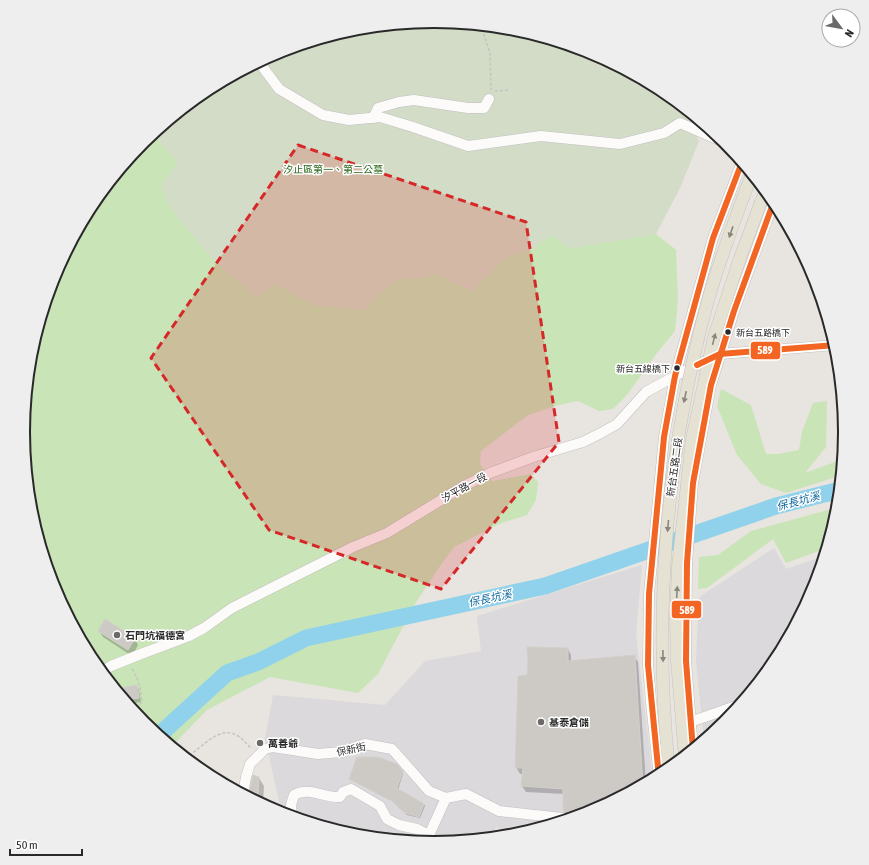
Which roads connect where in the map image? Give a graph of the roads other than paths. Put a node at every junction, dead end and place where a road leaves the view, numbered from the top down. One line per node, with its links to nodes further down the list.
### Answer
1 (263, 67): 3 (street)
2 (489, 99): 3 (street)
3 (372, 118): 4 (street)
4 (710, 136)
5 (740, 167): 11 (street)
6 (750, 180): 17 (main road, 新台五路二段, one-way to 17, bridge)
7 (763, 198): 16 (main road, 新台五路二段, one-way to 7, bridge)
8 (771, 209): 10 (street)
9 (829, 346): 10 (street, 汐平路一段)
10 (720, 354): 11 (street, 汐平路一段); 14 (street)
11 (675, 376): 12 (street, 汐平路一段); 18 (street)
12 (107, 669)
13 (731, 708): 14 (street)
14 (690, 722): 15 (street)
15 (692, 744)
16 (684, 750)
17 (668, 762)
18 (658, 770)
19 (244, 789): 20 (street, 保新街)
20 (446, 798): 22 (street); 24 (street)
21 (291, 811): 23 (street)
22 (559, 818)
23 (426, 837)
24 (430, 837)

